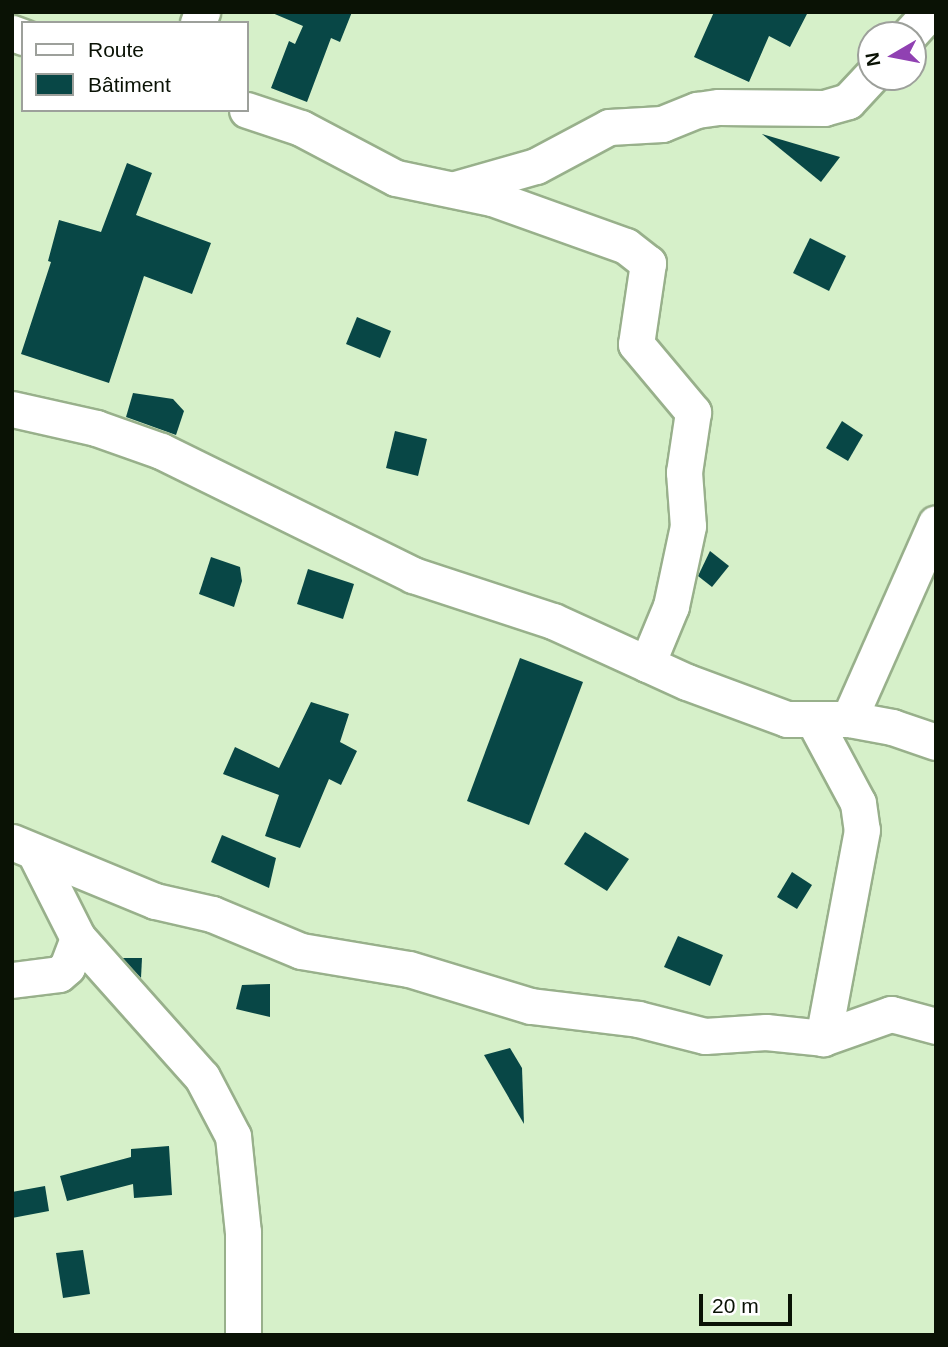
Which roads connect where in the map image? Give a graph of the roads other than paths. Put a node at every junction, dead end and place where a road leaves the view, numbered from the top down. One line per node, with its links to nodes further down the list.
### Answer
1 (857, 91): 3 (street)
2 (248, 110): 3 (street)
3 (452, 190): 6 (street)
4 (12, 409): 6 (street)
5 (936, 523): 8 (street)
6 (647, 664): 7 (street)
7 (813, 719): 8 (street); 14 (street)
8 (849, 719): 9 (street)
9 (936, 742)
10 (24, 848): 11 (street); 14 (street)
11 (78, 938): 12 (street); 15 (street)
12 (12, 980)
13 (936, 1026): 14 (street)
14 (823, 1038)
15 (243, 1335)

